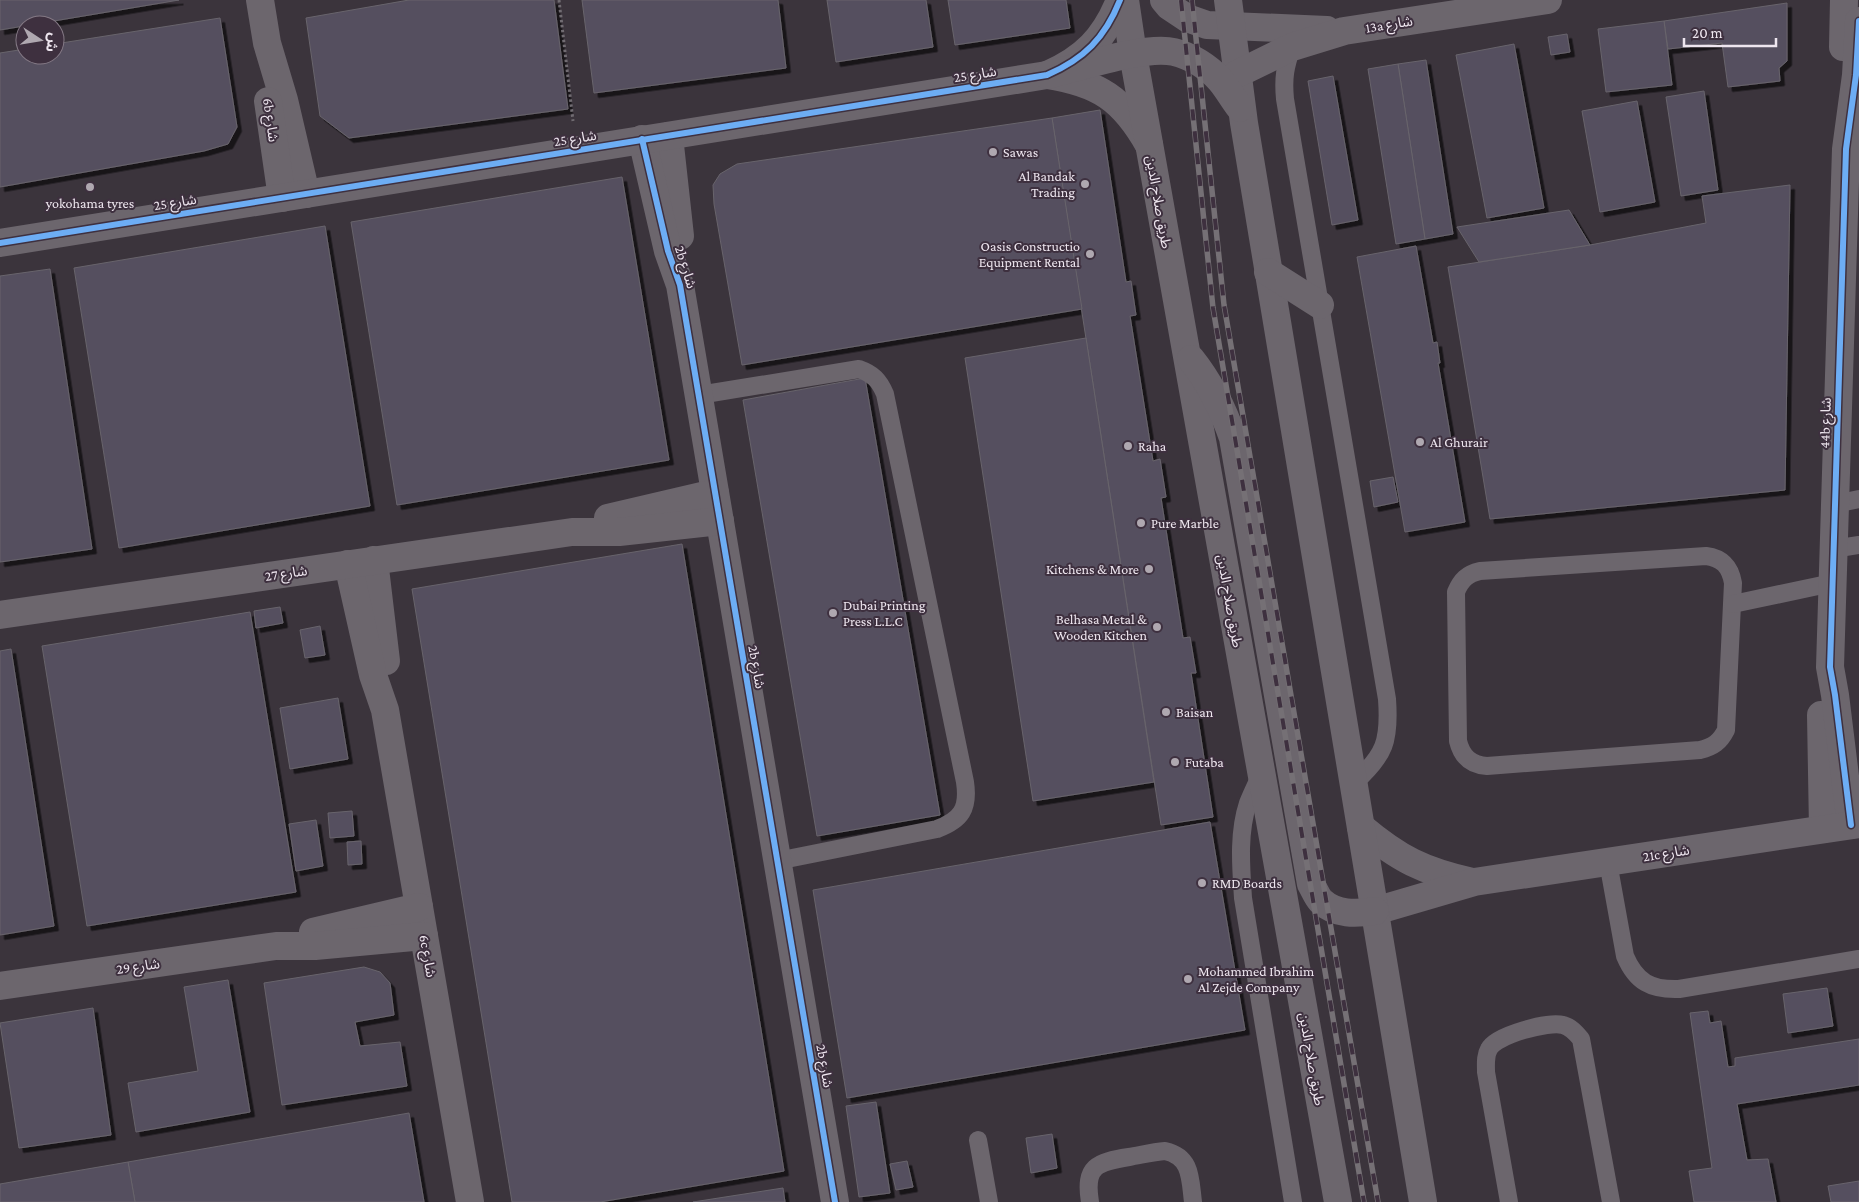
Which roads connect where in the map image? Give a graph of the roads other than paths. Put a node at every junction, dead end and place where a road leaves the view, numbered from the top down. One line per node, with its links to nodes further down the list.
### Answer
1 (260, 0): 19 (street, 6b شارع)
2 (1120, 0): 13 (street, شارع 25)
3 (1125, 0): 11 (street, طريق صلاح الدين)
4 (1164, 0): 7 (street)
5 (1548, 0): 9 (street, 13a شارع)
6 (1844, 0): 18 (street, 44b شارع)
7 (1229, 12): 9 (street); 12 (street)
8 (1859, 21): 18 (street, 44b شارع)
9 (1344, 30): 10 (street, 13a شارع)
10 (1292, 47): 12 (street, 13a شارع); 23 (lane)
11 (1133, 54): 13 (street); 14 (street); 17 (street, طريق صلاح الدين)
12 (1237, 74): 14 (street)
13 (1047, 75): 15 (street, شارع 25); 17 (street, شارع 25)
14 (1242, 111): 21 (street)
15 (668, 136): 16 (street, شارع 25); 22 (street, 2b شارع)
16 (642, 140): 19 (street, شارع 25); 22 (street, 2b شارع)
17 (1149, 145): 25 (street, طريق صلاح الدين)
18 (1850, 165): 24 (street, 44b شارع)
19 (294, 196): 20 (street, شارع 25)
20 (0, 243)
21 (1268, 272): 23 (street); 38 (street)
22 (680, 285): 26 (street, 2b شارع)
23 (1320, 305): 38 (lane)
24 (1850, 331): 28 (street, 44b شارع)
25 (1186, 352): 37 (street, طريق صلاح الدين); 46 (street, 21c شارع)
26 (699, 395): 27 (street, 2b شارع); 42 (lane)
27 (716, 493): 29 (street, 2b شارع); 30 (street, شارع 27)
28 (1847, 502): 31 (street, 44b شارع)
29 (720, 521): 30 (street, شارع 27); 42 (street, 2b شارع)
30 (572, 532): 32 (street, شارع 27)
31 (1846, 547): 33 (street, 44b شارع)
32 (361, 562): 35 (street, شارع 27); 45 (street, 6c شارع)
33 (1832, 583): 34 (lane); 36 (street, 44b شارع)
34 (1733, 604): 34 (lane)
35 (0, 615)
36 (1830, 667): 39 (street, 44b شارع); 41 (street, 44b شارع)
37 (1261, 773): 57 (lane); 58 (street, طريق صلاح الدين)
38 (1354, 783): 40 (street)
39 (1855, 825): 41 (street, 21c شارع)
40 (1360, 827): 44 (street, 21c شارع); 46 (street)
41 (1824, 829): 43 (street, 21c شارع)
42 (777, 861): 53 (street, 2b شارع)
43 (1608, 862): 44 (street, 21c شارع); 49 (lane)
44 (1474, 882): 46 (street, 21c شارع)
45 (419, 907): 47 (street, 6c شارع); 48 (street, شارع 29)
46 (1375, 911): 59 (street)
47 (424, 936): 48 (street, شارع 29); 52 (street, 6c شارع)
48 (276, 946): 50 (street, شارع 29)
49 (1859, 959)
50 (0, 986)
51 (978, 1140): 54 (lane)
52 (470, 1202)
53 (835, 1202)
54 (989, 1202)
55 (1090, 1202): 56 (lane)
56 (1194, 1202)
57 (1293, 1202)
58 (1338, 1202)
59 (1423, 1202)
60 (1509, 1202): 61 (lane)
61 (1611, 1202)

